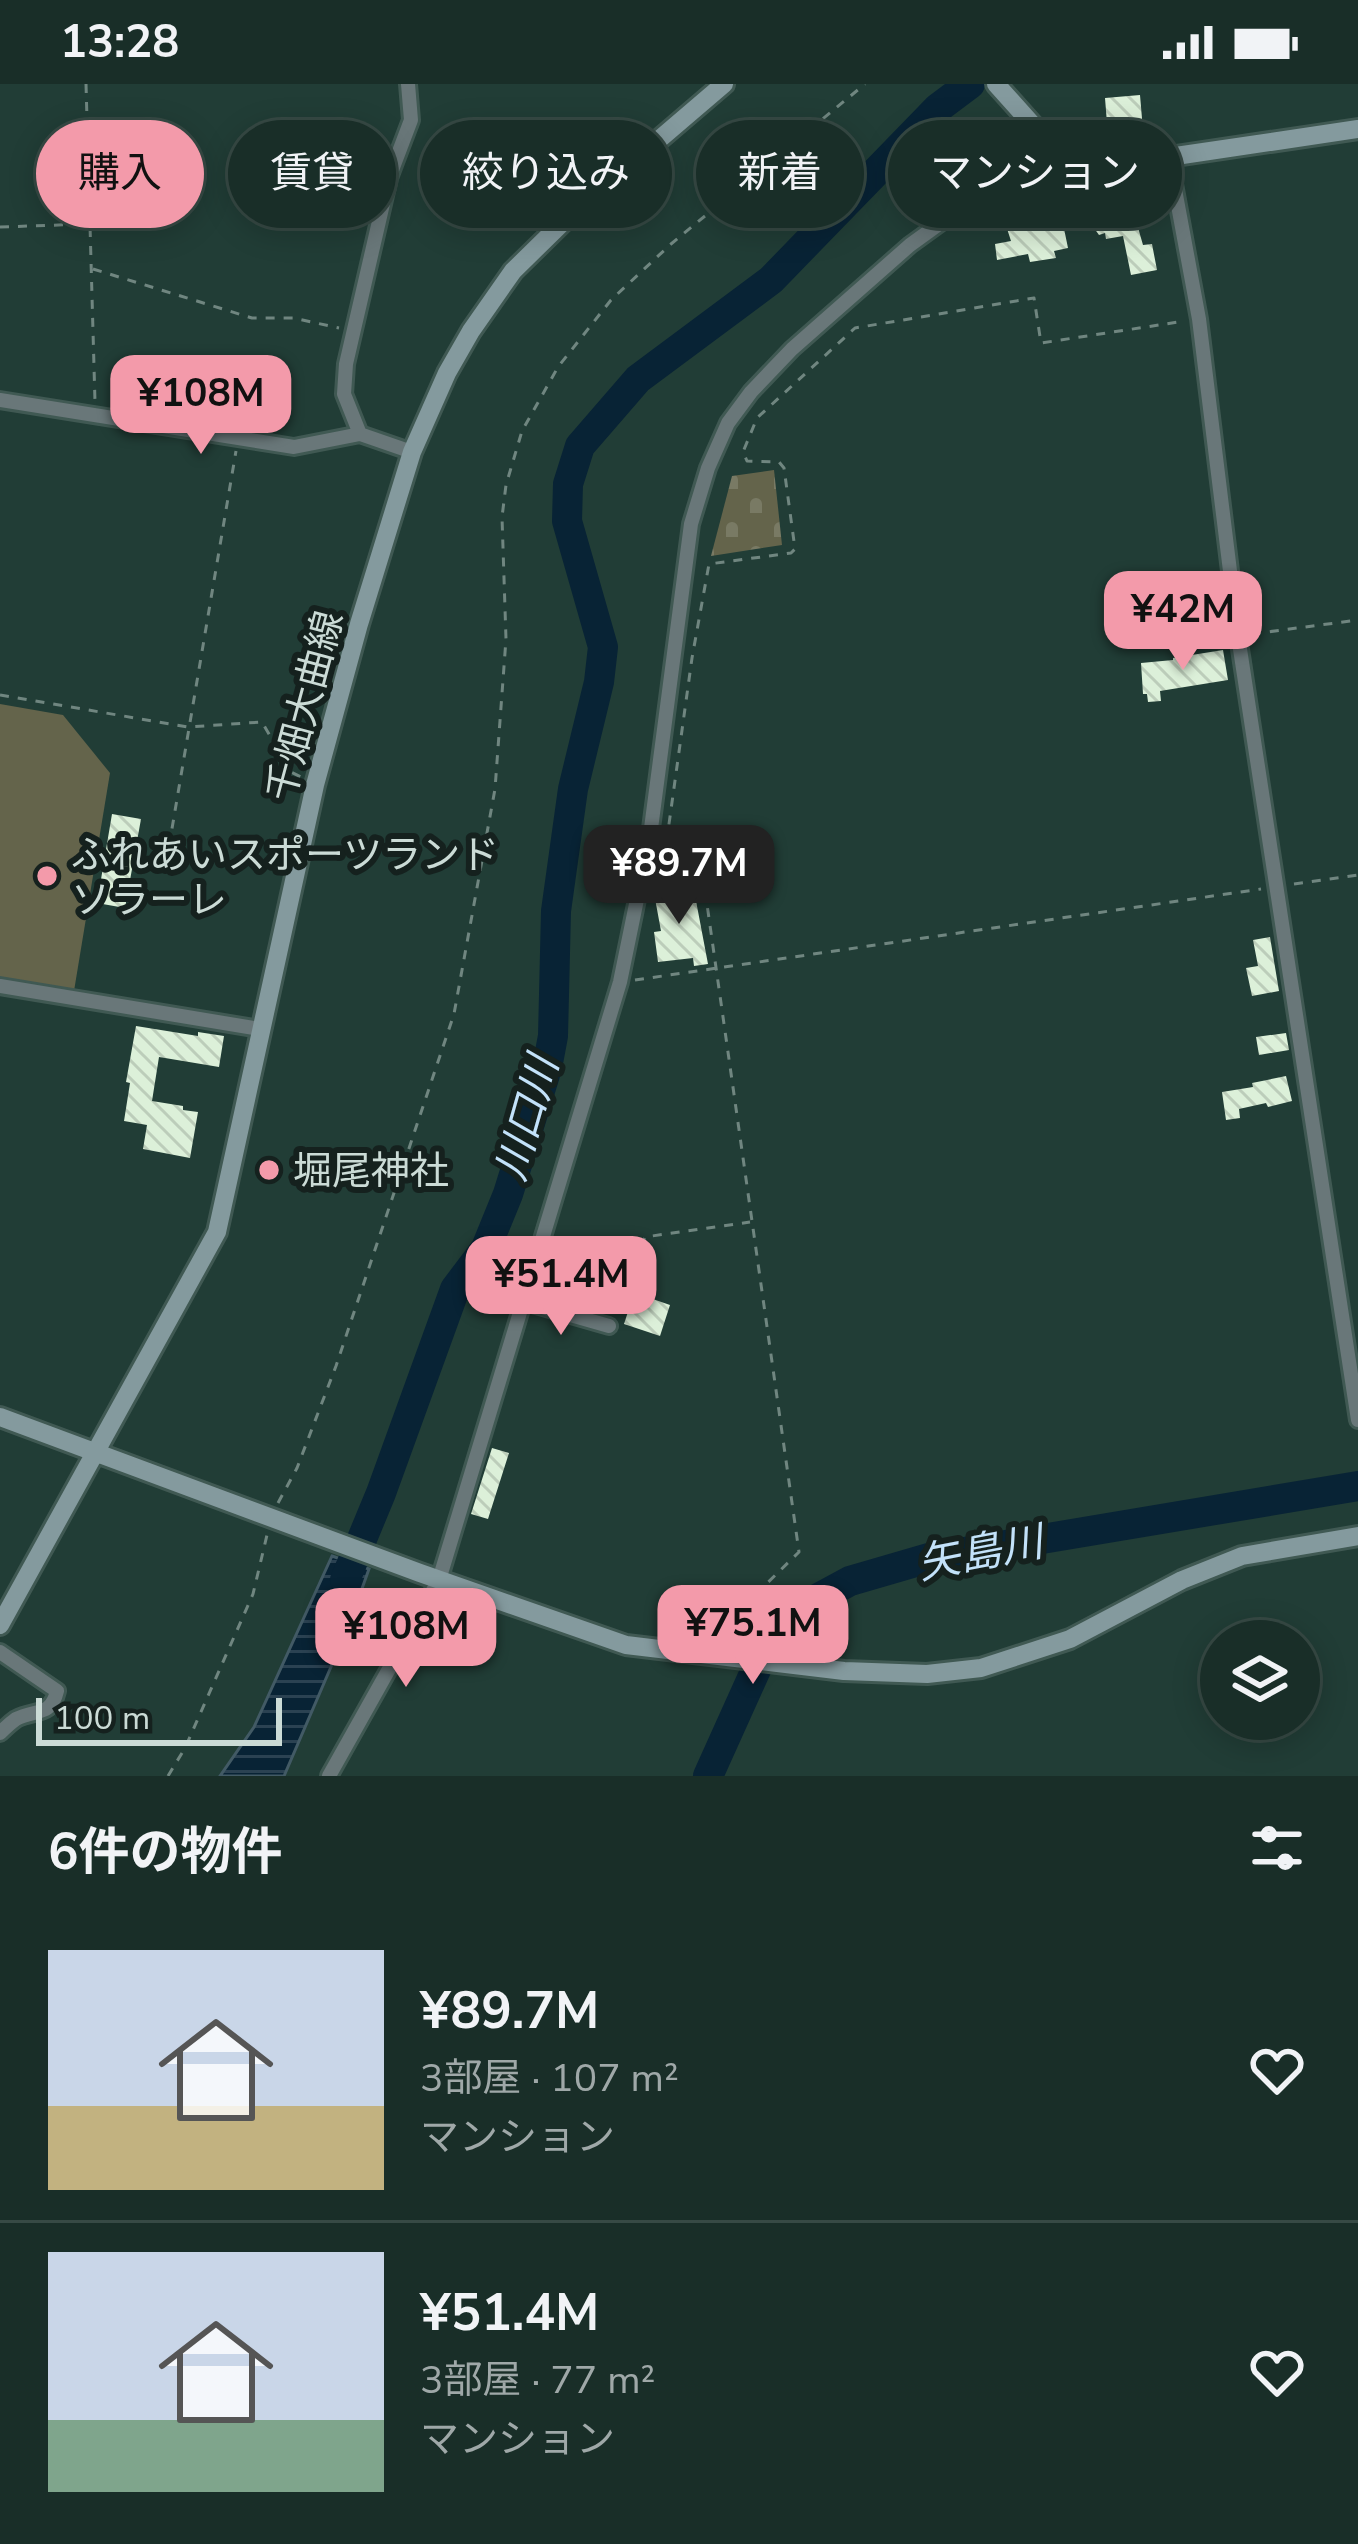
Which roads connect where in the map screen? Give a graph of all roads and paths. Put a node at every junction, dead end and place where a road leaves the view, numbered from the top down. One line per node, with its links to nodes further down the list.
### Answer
1 (86, 84): 6 (path)
2 (409, 84): 17 (street)
3 (724, 84): 22 (main road, 千畑大曲線)
4 (865, 84): 41 (path)
5 (996, 84): 7 (main road)
6 (87, 120)
7 (1028, 120)
8 (1358, 129): 9 (main road)
9 (1182, 155)
10 (36, 226): 11 (path)
11 (0, 227)
12 (90, 228): 15 (path)
13 (933, 228): 32 (street)
14 (1182, 228): 16 (street)
15 (91, 268): 17 (path); 19 (path)
16 (1199, 320): 24 (street); 31 (path)
17 (354, 331): 20 (street)
18 (0, 400): 19 (street)
19 (95, 416): 21 (street)
20 (360, 434): 21 (street); 22 (street)
21 (238, 438): 26 (path)
22 (412, 452): 27 (main road, 千畑大曲線)
23 (1358, 620): 24 (path)
24 (1238, 636): 30 (street)
25 (0, 695): 26 (path)
26 (188, 727): 27 (path); 28 (path)
27 (315, 785): 34 (main road, 千畑大曲線)
28 (166, 864)
29 (1358, 875): 30 (path)
30 (1276, 887): 31 (path); 39 (street)
31 (714, 970): 32 (path); 35 (path)
32 (620, 982): 36 (street)
33 (0, 986): 34 (street)
34 (260, 1029): 40 (main road, 千畑大曲線)
35 (751, 1222): 37 (path); 46 (path)
36 (525, 1302): 37 (street); 43 (street)
37 (609, 1326)
38 (0, 1418): 40 (main road)
39 (1358, 1420)
40 (95, 1454): 41 (main road); 44 (main road, 千畑大曲線)
41 (276, 1520): 43 (main road); 48 (path)
42 (1358, 1536): 46 (main road)
43 (430, 1576): 46 (main road); 49 (street)
44 (0, 1625)
45 (0, 1652): 47 (street)
46 (699, 1654)
47 (0, 1733)
48 (168, 1776)
49 (329, 1776)

